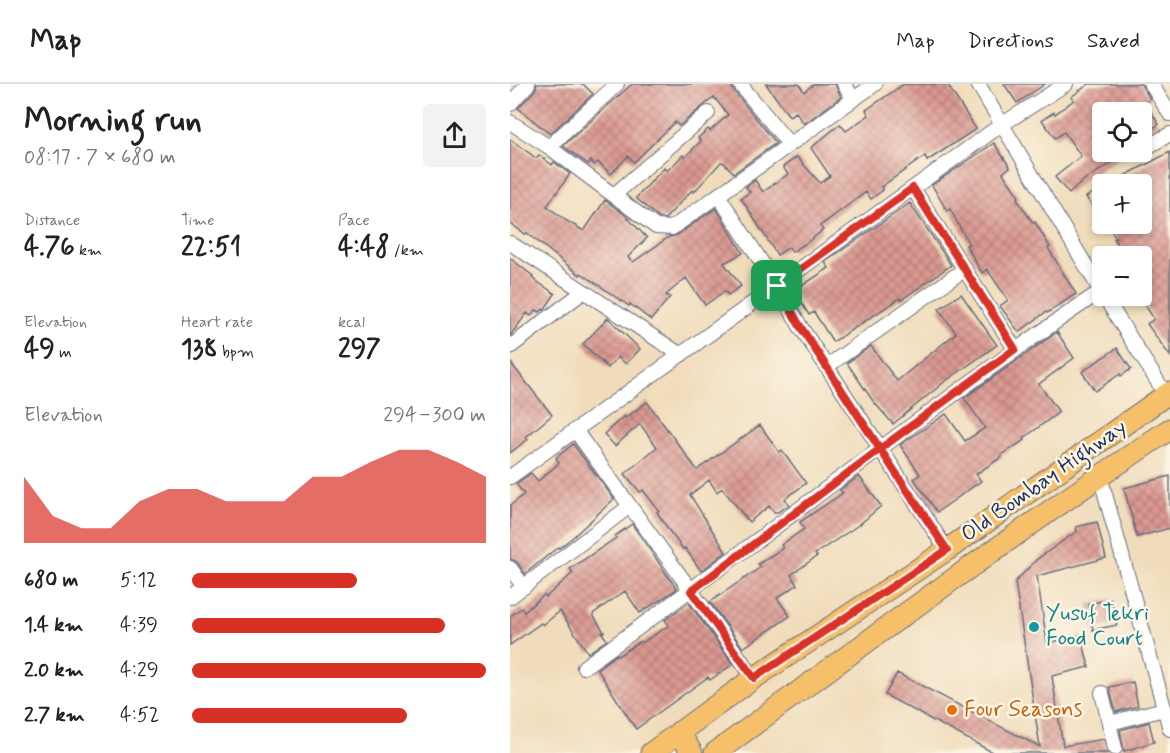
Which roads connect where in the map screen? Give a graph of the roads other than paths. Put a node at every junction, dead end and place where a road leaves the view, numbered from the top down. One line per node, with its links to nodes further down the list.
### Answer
1 (528, 84): 10 (street)
2 (617, 84): 18 (street)
3 (740, 84): 16 (street)
4 (844, 84): 9 (street)
5 (875, 84): 9 (street)
6 (978, 84): 14 (street)
7 (1066, 84): 14 (street)
8 (1151, 84): 12 (street)
9 (853, 98): 16 (street)
10 (510, 104)
11 (708, 113): 20 (street)
12 (1170, 114)
13 (510, 122): 18 (street)
14 (1001, 125): 19 (street); 24 (street)
15 (1170, 134): 17 (street)
16 (789, 144): 21 (street)
17 (1152, 144)
18 (549, 147): 20 (street)
19 (913, 188): 23 (street); 25 (street)
20 (614, 195): 21 (street)
21 (718, 195): 25 (street)
22 (510, 243): 26 (street)
23 (964, 269): 30 (street); 32 (street)
24 (1092, 275)
25 (777, 286): 31 (street); 32 (street)
26 (583, 292): 29 (street); 31 (street)
27 (1092, 300): 30 (street)
28 (1111, 306): 33 (street)
29 (510, 347)
30 (1015, 349): 36 (street)
31 (681, 355): 35 (street)
32 (826, 367): 36 (street)
33 (1168, 393): 40 (main road, Old Bombay Highway)
34 (1170, 429): 37 (main road, Old Bombay Highway)
35 (575, 430): 38 (street); 39 (street)
36 (880, 449): 40 (street); 43 (street)
37 (1100, 476): 48 (street); 57 (main road, Old Bombay Highway)
38 (510, 477)
39 (630, 506): 42 (street); 43 (street)
40 (947, 550): 47 (main road, Old Bombay Highway)
41 (510, 568): 42 (street)
42 (524, 587): 44 (street)
43 (691, 591): 45 (street); 47 (street)
44 (510, 597)
45 (584, 667)
46 (1170, 675): 48 (street)
47 (754, 678): 53 (main road, Old Bombay Highway)
48 (1156, 680): 50 (street)
49 (1102, 693): 51 (street)
50 (1164, 709): 51 (street); 52 (street)
51 (1110, 723): 54 (street)
52 (1170, 729)
53 (679, 732): 55 (main road, Old Bombay Highway); 56 (main road)
54 (1115, 748)
55 (651, 753)
56 (692, 753)
57 (716, 753)

